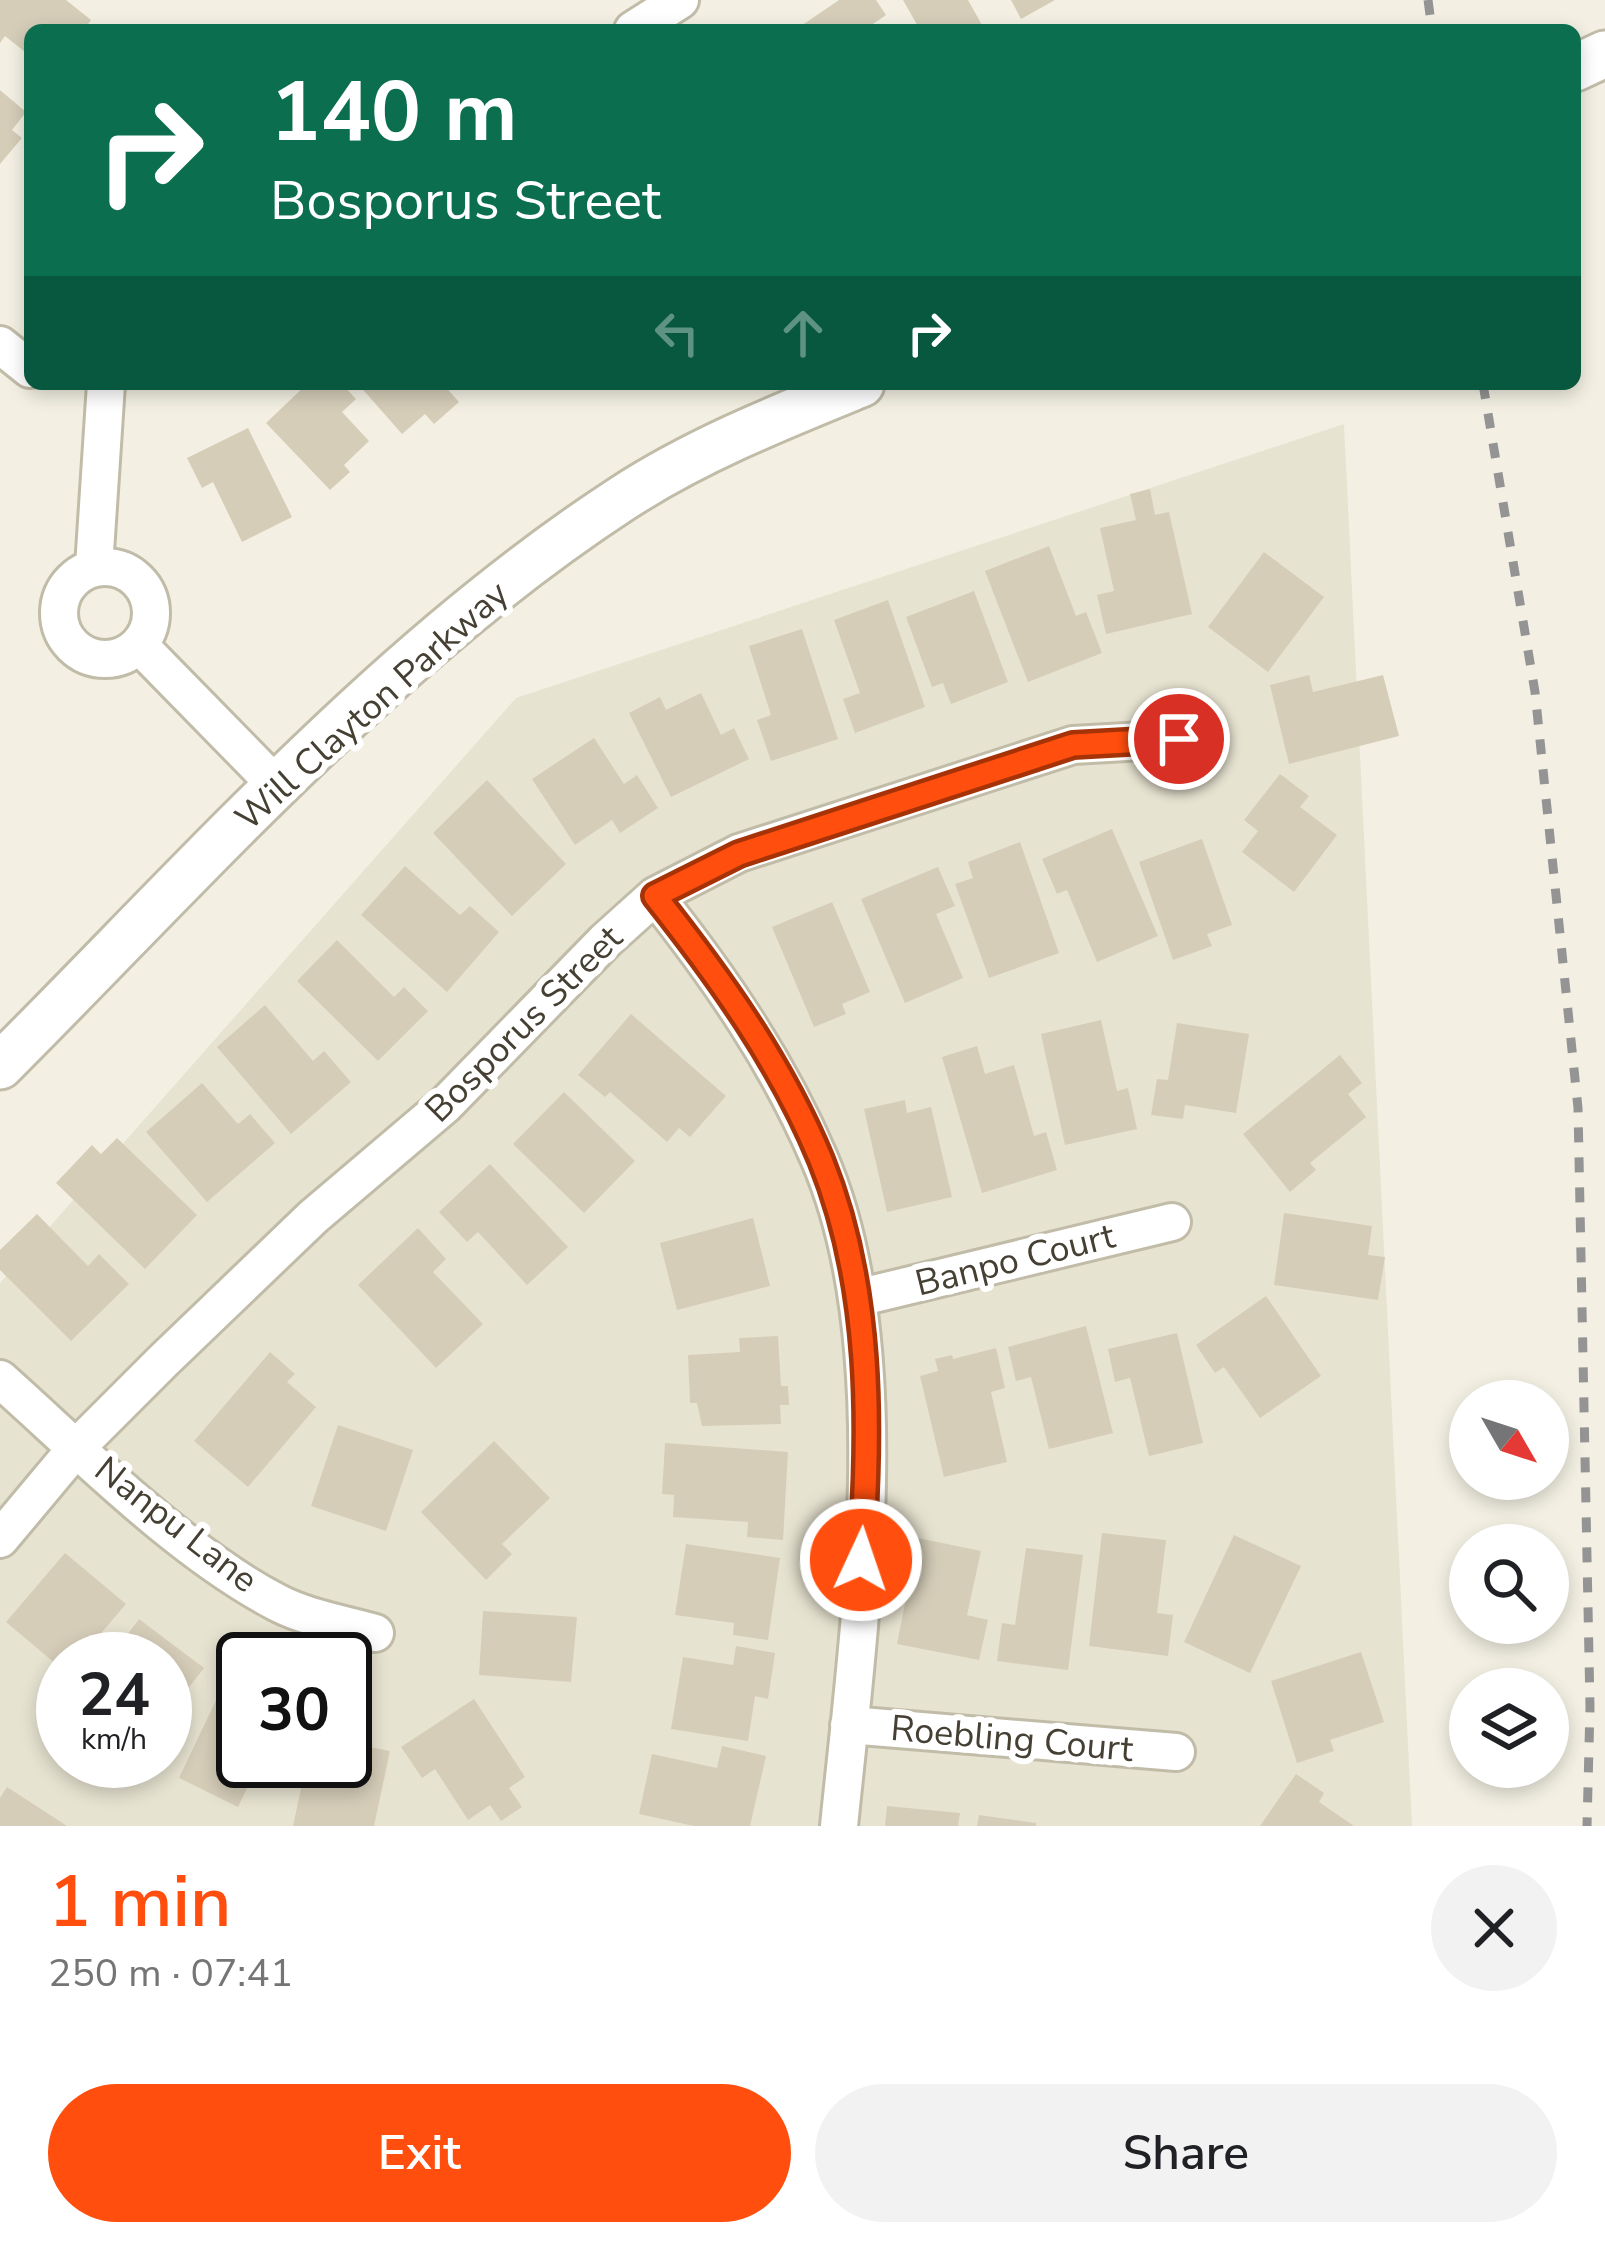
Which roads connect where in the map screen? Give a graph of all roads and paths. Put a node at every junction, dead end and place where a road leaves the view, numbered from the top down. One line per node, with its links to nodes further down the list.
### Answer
1 (680, 0): 2 (street)
2 (642, 24)
3 (0, 345): 4 (street)
4 (24, 364)
5 (106, 390): 7 (street)
6 (847, 390): 10 (street, Will Clayton Parkway)
7 (94, 568): 8 (street); 8 (street)
8 (139, 645): 10 (street)
9 (1179, 739): 11 (street, Bosporus Street)
10 (278, 787): 12 (street, Will Clayton Parkway)
11 (655, 896): 14 (street); 16 (street, Bosporus Street)
12 (0, 1066)
13 (1172, 1222): 14 (street, Banpo Court)
14 (857, 1298): 19 (street)
15 (0, 1378): 16 (street, Nanpu Lane)
16 (77, 1447): 17 (street, Bosporus Street); 18 (street, Nanpu Lane)
17 (0, 1539)
18 (375, 1633)
19 (849, 1726): 20 (street, Roebling Court); 21 (street)
20 (1176, 1752)
21 (839, 1826)

